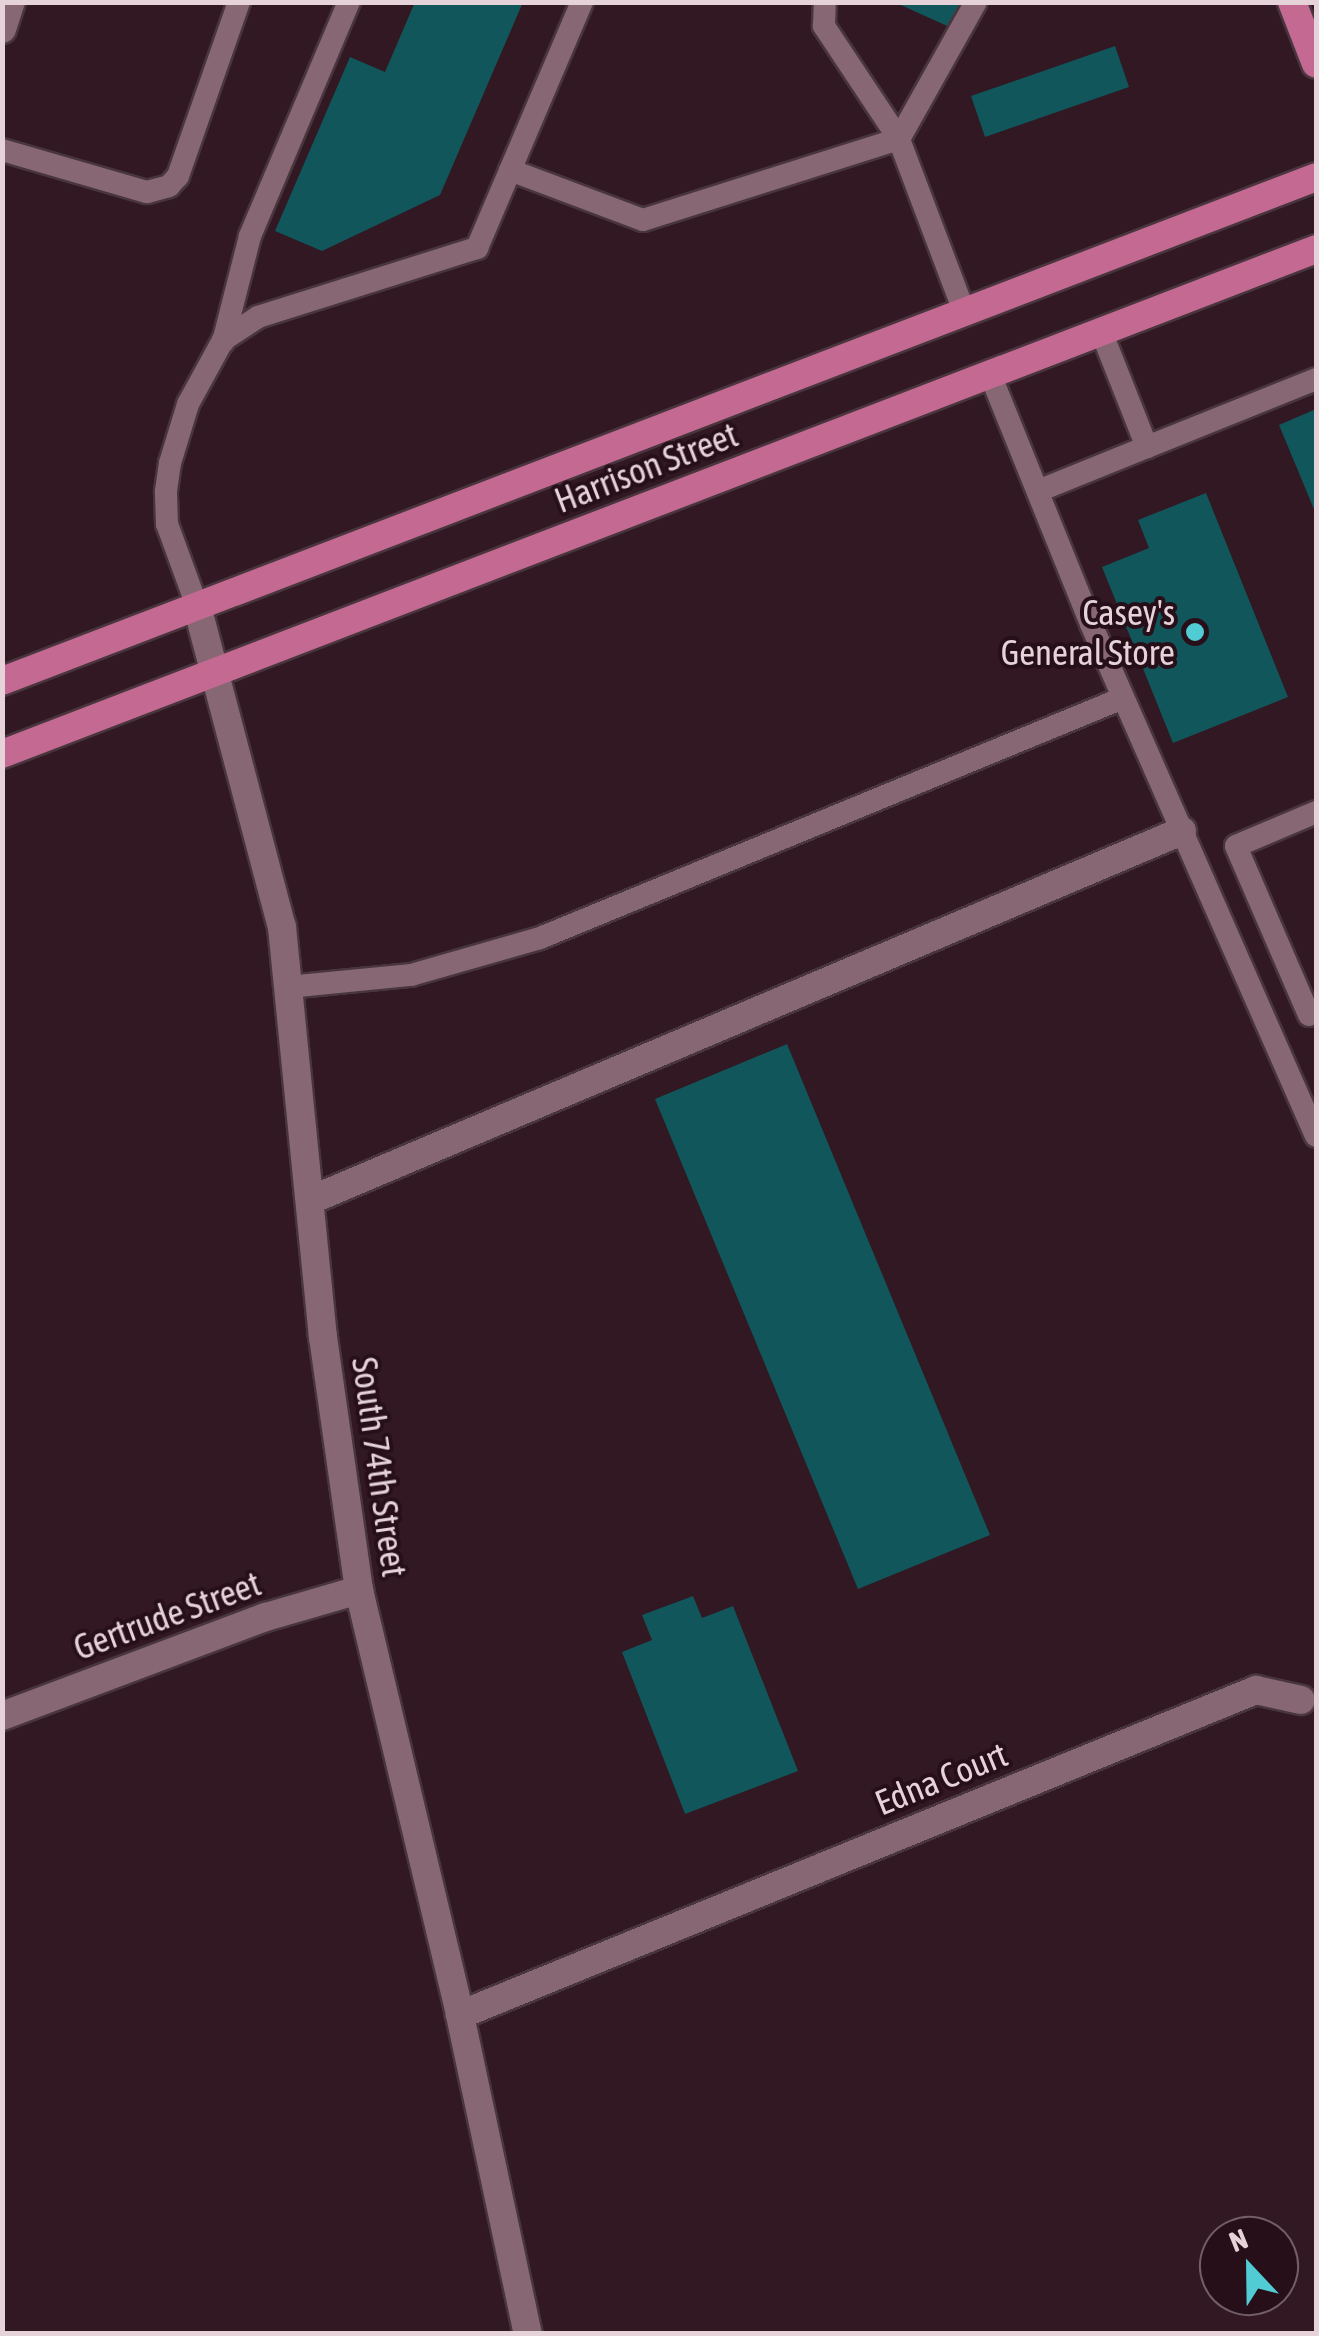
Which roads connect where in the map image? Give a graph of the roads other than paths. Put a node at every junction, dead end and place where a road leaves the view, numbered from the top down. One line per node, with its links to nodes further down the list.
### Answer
1 (11, 2): 8 (street)
2 (239, 2): 11 (lane)
3 (349, 2): 17 (lane)
4 (582, 2): 12 (lane)
5 (825, 2): 10 (lane)
6 (976, 2): 10 (lane)
7 (1292, 2): 9 (main road)
8 (2, 29)
9 (1316, 64)
10 (899, 139): 12 (lane); 15 (lane)
11 (2, 150)
12 (510, 170): 17 (lane)
13 (1316, 177): 15 (main road, Harrison Street)
14 (1316, 248): 16 (main road, Harrison Street)
15 (965, 314): 22 (main road, Harrison Street)
16 (1101, 331): 18 (main road, Harrison Street); 20 (lane)
17 (223, 342): 22 (lane)
18 (990, 374): 21 (lane); 23 (main road, Harrison Street)
19 (1316, 379): 20 (lane)
20 (1147, 447): 21 (lane)
21 (1038, 491): 25 (lane)
22 (197, 606): 23 (street, South 74th Street); 24 (main road, Harrison Street)
23 (216, 674): 26 (main road, Harrison Street); 29 (street, South 74th Street)
24 (2, 681)
25 (1123, 698): 28 (lane); 29 (lane)
26 (2, 754)
27 (1316, 812): 30 (lane)
28 (1182, 831): 31 (lane); 33 (street)
29 (288, 987): 33 (street, South 74th Street)
30 (1313, 1014): 31 (lane)
31 (1271, 1028): 32 (lane)
32 (1316, 1136)
33 (311, 1200): 34 (street, South 74th Street)
34 (359, 1590): 36 (street, Gertrude Street); 37 (street, South 74th Street)
35 (1301, 1700): 37 (street, Edna Court)
36 (2, 1716)
37 (460, 2014): 38 (street, South 74th Street)
38 (528, 2334)

